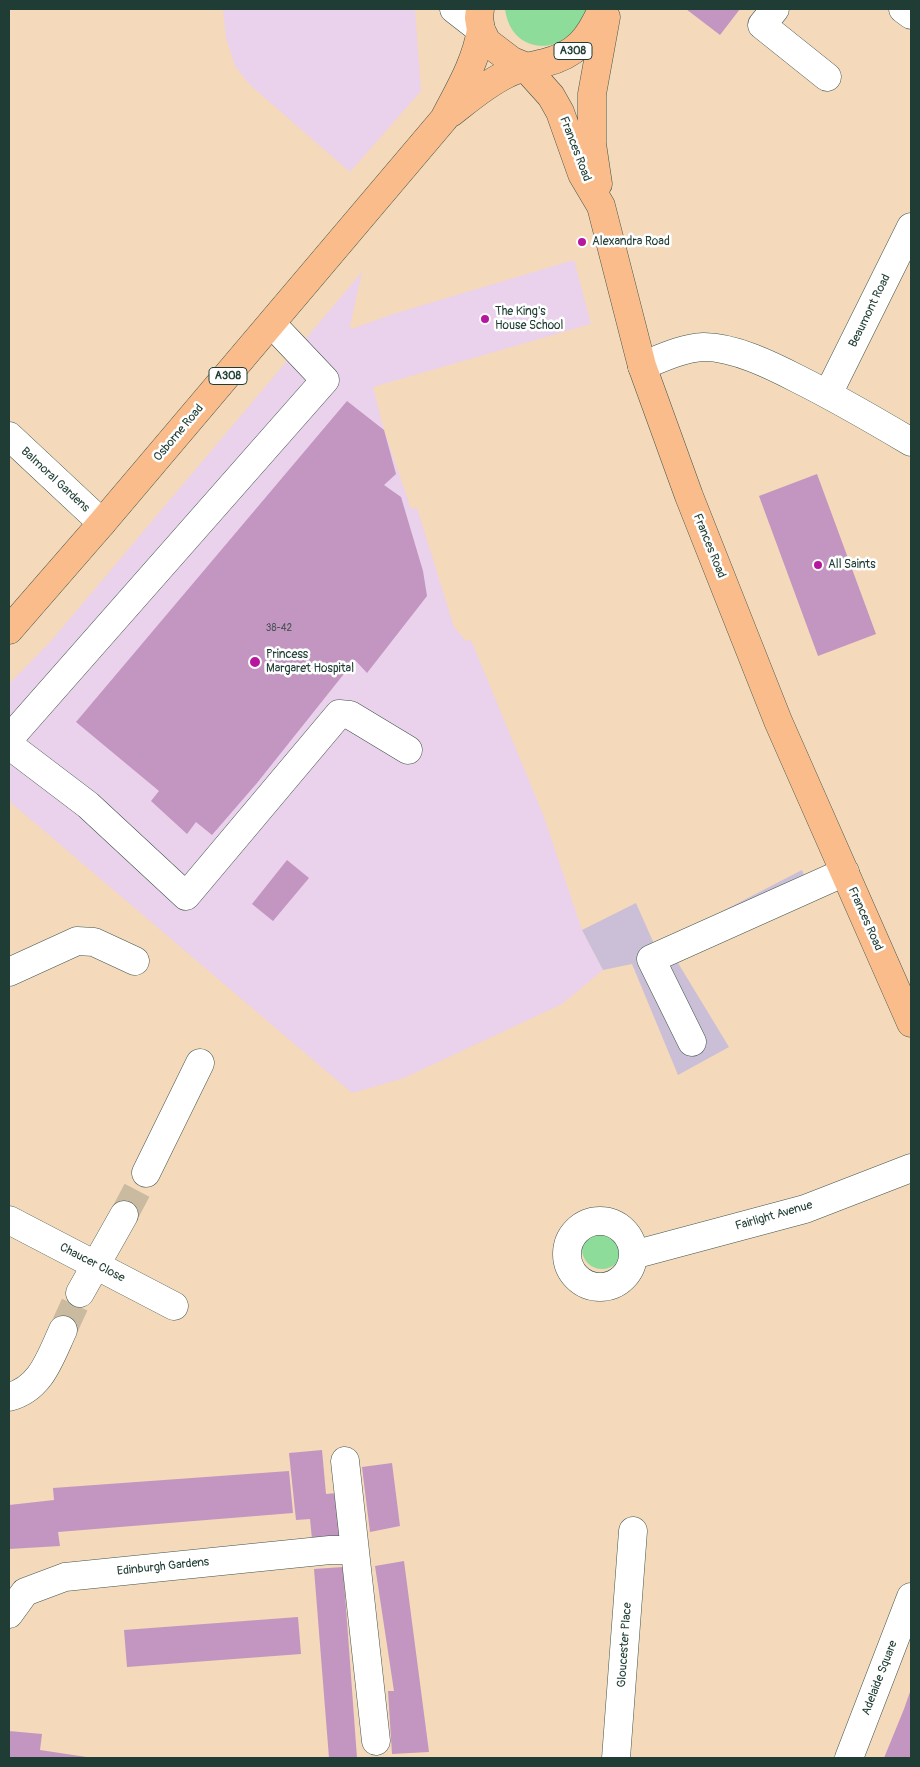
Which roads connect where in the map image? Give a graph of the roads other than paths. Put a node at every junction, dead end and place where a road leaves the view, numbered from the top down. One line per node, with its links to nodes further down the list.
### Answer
1 (454, 9): 7 (street)
2 (602, 9): 8 (main road, Osborne Road / A308)
3 (608, 9): 11 (main road)
4 (775, 9): 9 (street)
5 (903, 9): 6 (street)
6 (911, 15)
7 (481, 19): 8 (main road, Frances Road); 10 (main road, Osborne Road / A308)
8 (524, 66): 10 (main road, Osborne Road / A308); 11 (main road, Frances Road)
9 (828, 77)
10 (444, 119): 13 (main road, Osborne Road / A308)
11 (601, 206): 14 (main road, Frances Road)
12 (911, 228): 15 (street, Beaumont Road)
13 (272, 324): 18 (main road, Osborne Road / A308); 20 (street)
14 (642, 366): 15 (street); 23 (main road, Frances Road)
15 (828, 394): 17 (street)
16 (9, 436): 18 (street, Balmoral Gardens)
17 (911, 442)
18 (102, 523): 19 (main road, Osborne Road / A308)
19 (9, 630)
20 (9, 739)
21 (9, 745): 22 (street)
22 (408, 750)
23 (845, 872): 26 (main road, Frances Road); 27 (street)
24 (135, 961): 25 (street)
25 (9, 972)
26 (911, 1022)
27 (692, 1042)
28 (200, 1063): 30 (street)
29 (911, 1168): 33 (street, Fairlight Avenue)
30 (146, 1172)
31 (124, 1215): 34 (street)
32 (9, 1220): 34 (street, Chaucer Close)
33 (633, 1255)
34 (95, 1265): 35 (street); 36 (street, Chaucer Close)
35 (80, 1294)
36 (174, 1306)
37 (63, 1330): 38 (street)
38 (9, 1397)
39 (345, 1461): 41 (street)
40 (633, 1531): 45 (street, Gloucester Place)
41 (342, 1550): 43 (street, Edinburgh Gardens); 44 (street)
42 (911, 1600): 46 (street, Adelaide Square)
43 (9, 1614)
44 (376, 1741)
45 (616, 1758)
46 (849, 1758)

